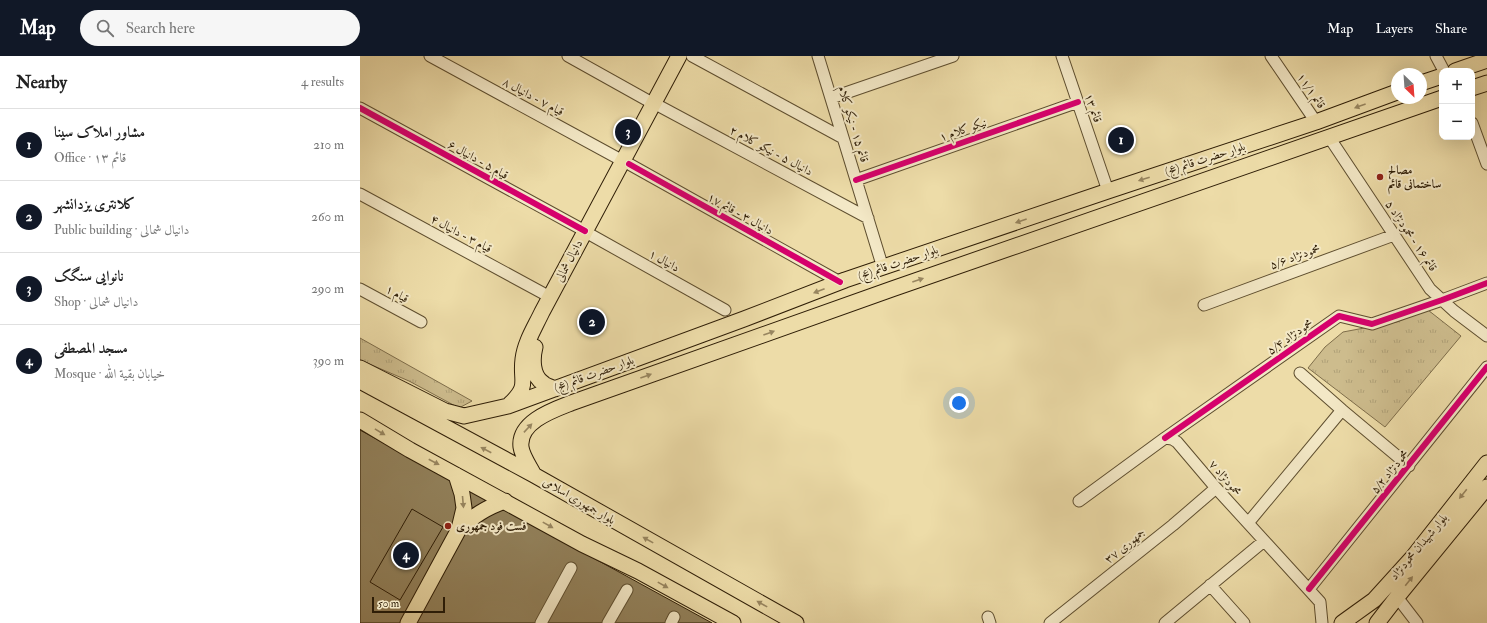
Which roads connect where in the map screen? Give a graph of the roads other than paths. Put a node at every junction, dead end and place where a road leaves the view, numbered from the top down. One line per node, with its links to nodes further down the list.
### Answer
1 (430, 56): 28 (street, قیام ۷ - دانیال ۸)
2 (568, 56): 22 (street, دانیال ۵ - نیکو کلام ۲)
3 (679, 56): 22 (main road, دانیال شمالی)
4 (688, 56): 22 (main road, دانیال شمالی)
5 (692, 56): 27 (street)
6 (818, 56): 19 (street, قائم ۱۵ - نیکو کلام)
7 (953, 56): 19 (street)
8 (1062, 56): 21 (street, قائم ۱۳)
9 (1271, 56): 24 (street, قائم ۱۱/۱)
10 (1436, 56): 12 (street)
11 (1487, 60): 13 (main road)
12 (1442, 68)
13 (1464, 68)
14 (1439, 77): 15 (main road)
15 (1427, 81)
16 (1487, 83): 17 (main road)
17 (1475, 87)
18 (1391, 94): 24 (main road, بلوار حضرت قائم (عج), one-way to 24)
19 (831, 98): 27 (street, قائم ۱۵ - نیکو کلام)
20 (1439, 99): 26 (main road, بلوار حضرت قائم (عج))
21 (1078, 102): 30 (street, نیکو کلام ۱); 31 (street, قائم ۱۳)
22 (657, 105): 28 (main road, دانیال شمالی); 33 (street, دانیال ۵ - نیکو کلام ۲)
23 (360, 108): 34 (street, قیام ۵ - دانیال ۶)
24 (1316, 122): 26 (main road); 31 (main road, بلوار حضرت قائم (عج), one-way to 31)
25 (1475, 131): 29 (street)
26 (1329, 137): 35 (street, قائم ۱۶ - محمودنژاد ۵); 40 (main road, بلوار حضرت قائم (عج), one-way to 26)
27 (843, 138): 30 (street, قائم ۱۵ - نیکو کلام)
28 (626, 162): 34 (main road, دانیال شمالی); 37 (street, دانیال ۳ - قائم ۱۷)
29 (1487, 164)
30 (856, 180): 33 (street, قائم ۱۵ - نیکو کلام)
31 (1108, 191): 36 (main road, بلوار حضرت قائم (عج), one-way to 36)
32 (360, 194): 41 (street, قیام ۳ - دانیال ۴)
33 (868, 218): 36 (street, قائم ۱۵ - نیکو کلام)
34 (588, 233): 41 (main road, دانیال شمالی); 44 (street, دانیال ۱); 46 (main road, دانیال شمالی)
35 (1394, 234): 42 (street, قائم ۱۶ - محمودنژاد ۵); 43 (street, محمودنژاد ۵/۶)
36 (883, 268): 37 (main road, بلوار حضرت قائم (عج)); 40 (main road)
37 (840, 282): 52 (main road, بلوار حضرت قائم (عج), one-way to 52)
38 (1487, 283): 42 (street, محمودنژاد ۵/۴)
39 (360, 289): 45 (street, قیام ۱)
40 (892, 289): 60 (main road, بلوار حضرت قائم (عج), one-way to 40)
41 (550, 297): 46 (main road, دانیال شمالی)
42 (1442, 300): 47 (street, قائم ۱۶ - محمودنژاد ۵); 56 (street, محمودنژاد ۵/۴)
43 (1204, 305)
44 (725, 310)
45 (421, 322)
46 (536, 333): 52 (main road, دانیال شمالی); 53 (main road, دانیال شمالی)
47 (1487, 336)
48 (1487, 367): 58 (street, محمودنژاد ۵/۲)
49 (360, 368): 53 (main road, بلوار حضرت قائم (عج))
50 (1300, 373): 54 (street)
51 (360, 382): 60 (main road, بلوار جمهوری اسلامی, one-way to 51)
52 (555, 389): 53 (main road, بلوار حضرت قائم (عج))
53 (508, 406)
54 (1342, 410): 58 (street); 65 (street)
55 (360, 420): 59 (main road, one-way to 59)
56 (1165, 438): 62 (street, محمودنژاد ۷); 64 (street)
57 (1487, 463): 82 (main road, بلوار شهیدان محمودنژاد, one-way to 82)
58 (1409, 466): 70 (street, محمودنژاد ۵/۲)
59 (456, 474): 63 (main road); 66 (main road, one-way to 66)
60 (534, 475): 77 (main road, بلوار جمهوری اسلامی, one-way to 60)
61 (1487, 487): 72 (main road, بلوار شهیدان محمودنژاد, one-way to 61)
62 (1216, 488): 65 (street, محمودنژاد ۷); 78 (street, جمهوری ۳۷)
63 (505, 501): 66 (main road); 76 (main road, one-way to 76)
64 (1079, 501)
65 (1248, 523): 67 (street, محمودنژاد ۷)
66 (459, 529): 73 (main road)
67 (1264, 541): 69 (street); 70 (street, محمودنژاد ۷)
68 (571, 568): 74 (street)
69 (1210, 585): 79 (street); 80 (street)
70 (1309, 589): 81 (street, محمودنژاد ۷)
71 (627, 590): 75 (street)
72 (1397, 597): 83 (main road, بلوار شهیدان محمودنژاد); 84 (street)
73 (408, 623)
74 (541, 623)
75 (608, 623)
76 (733, 623)
77 (796, 623)
78 (1050, 623)
79 (1165, 623)
80 (1244, 623)
81 (1322, 623)
82 (1342, 623)
83 (1378, 623)
84 (1417, 623)

